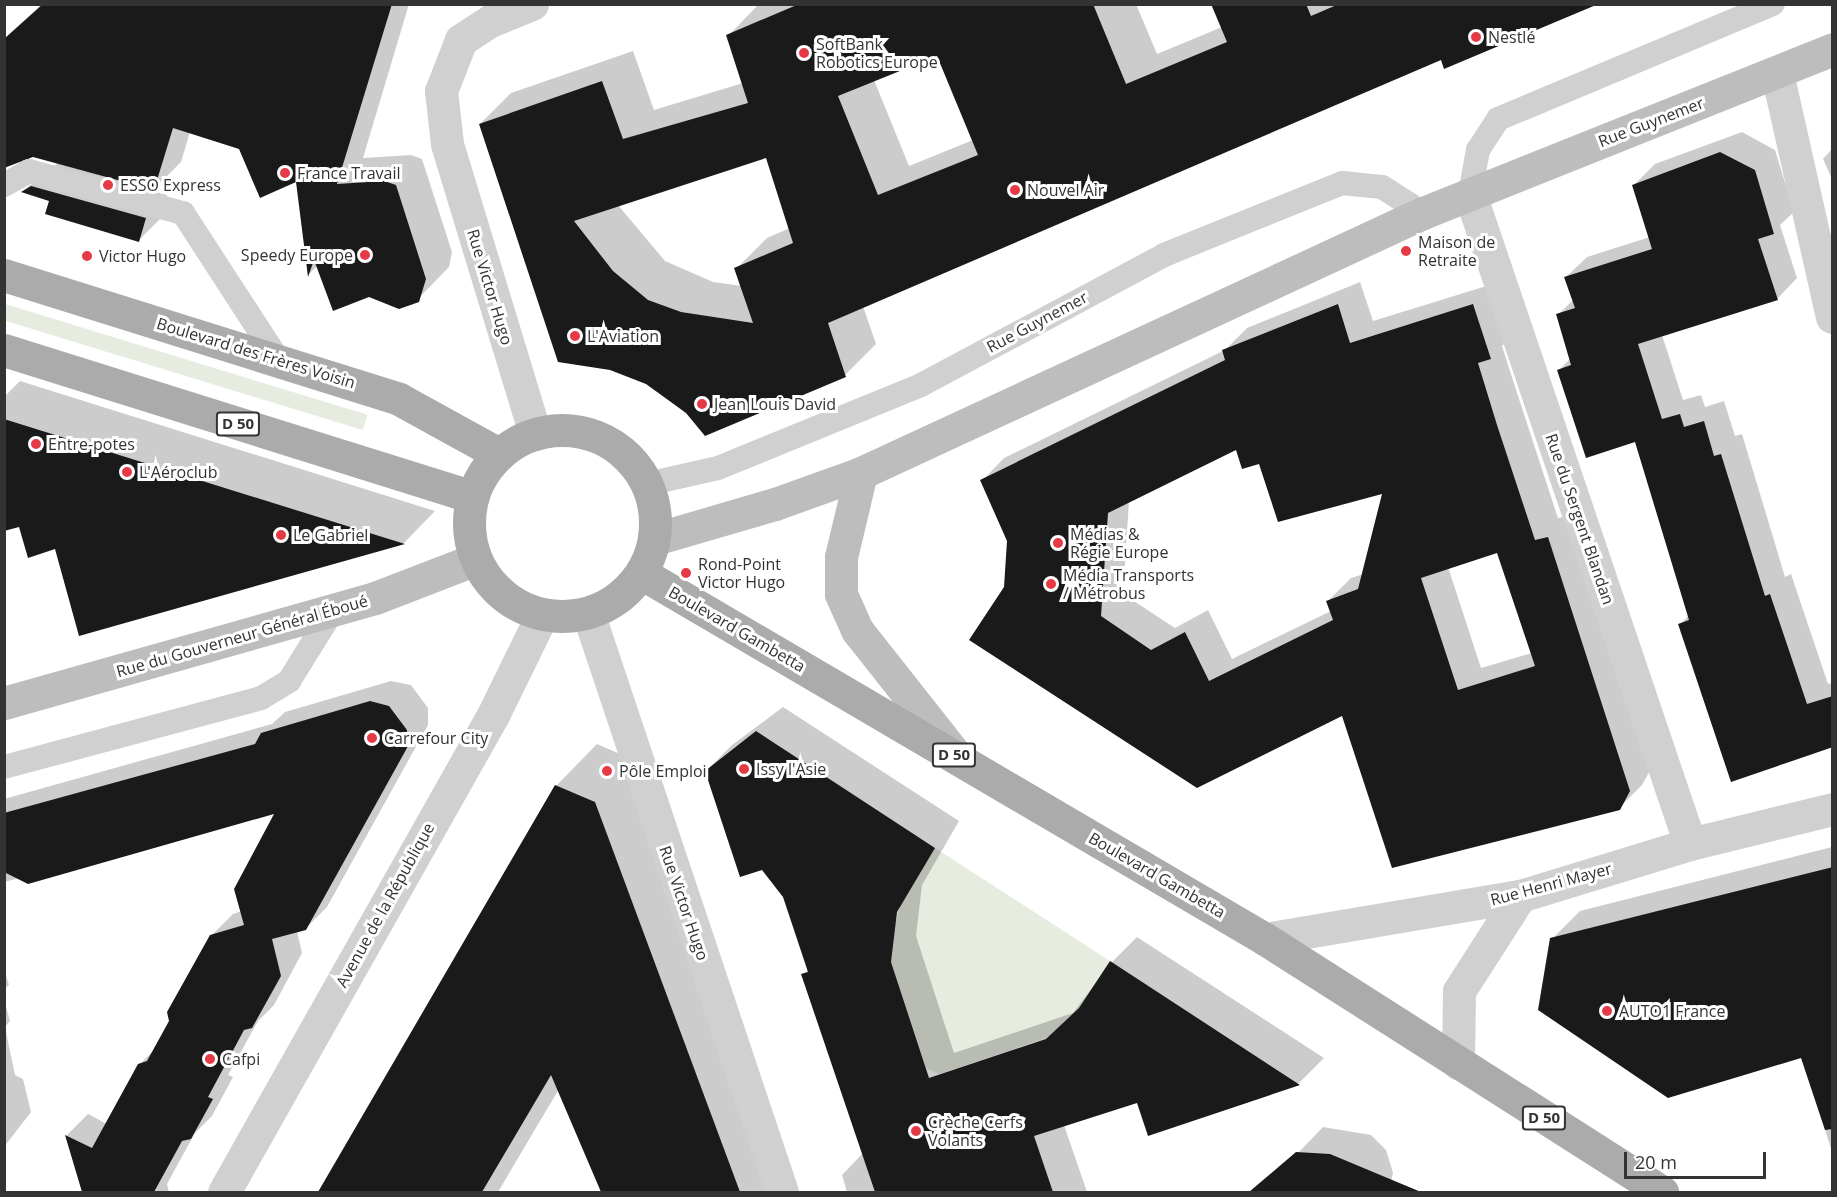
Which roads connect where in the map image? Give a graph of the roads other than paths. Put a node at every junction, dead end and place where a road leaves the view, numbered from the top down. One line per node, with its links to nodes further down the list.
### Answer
1 (532, 4): 12 (street, Rue Victor Hugo)
2 (1773, 4): 6 (lane)
3 (1833, 49): 4 (main road, Rue Guynemer)
4 (1777, 73): 6 (main road, Rue Guynemer); 9 (street)
5 (4, 185): 11 (lane)
6 (1470, 194): 7 (main road, Rue Guynemer); 27 (street, Rue du Sergent Blandan)
7 (1423, 213): 14 (main road, Rue Guynemer); 15 (lane, Rue Guynemer)
8 (4, 275): 11 (main road, Boulevard des Frères Voisin)
9 (1833, 317)
10 (4, 350): 16 (main road, D 50)
11 (279, 361): 13 (main road, Boulevard des Frères Voisin)
12 (535, 434): 13 (main road); 15 (main road)
13 (499, 454): 16 (main road)
14 (861, 473): 17 (main road, Rue Guynemer); 24 (main road)
15 (647, 484): 17 (main road)
16 (472, 497): 18 (main road)
17 (655, 539): 19 (main road)
18 (476, 559): 20 (main road, Rue du Gouverneur Général Éboué); 22 (main road)
19 (641, 573): 21 (main road); 24 (main road, Boulevard Gambetta / D 50)
20 (333, 610): 23 (main road, Rue du Gouverneur Général Éboué); 25 (lane)
21 (588, 613): 22 (main road); 32 (street, Rue Victor Hugo)
22 (542, 615): 31 (street, Avenue de la République)
23 (4, 703)
24 (958, 758): 29 (main road, Boulevard Gambetta / D 50)
25 (4, 767)
26 (1833, 809): 27 (street, Rue Henri Mayer)
27 (1689, 844): 28 (street, Rue Henri Mayer)
28 (1520, 896): 29 (street, Rue Henri Mayer); 30 (street)
29 (1265, 939): 30 (main road, Boulevard Gambetta / D 50)
30 (1458, 1063): 33 (main road, Boulevard Gambetta / D 50)
31 (224, 1192)
32 (782, 1192)
33 (1662, 1192)

